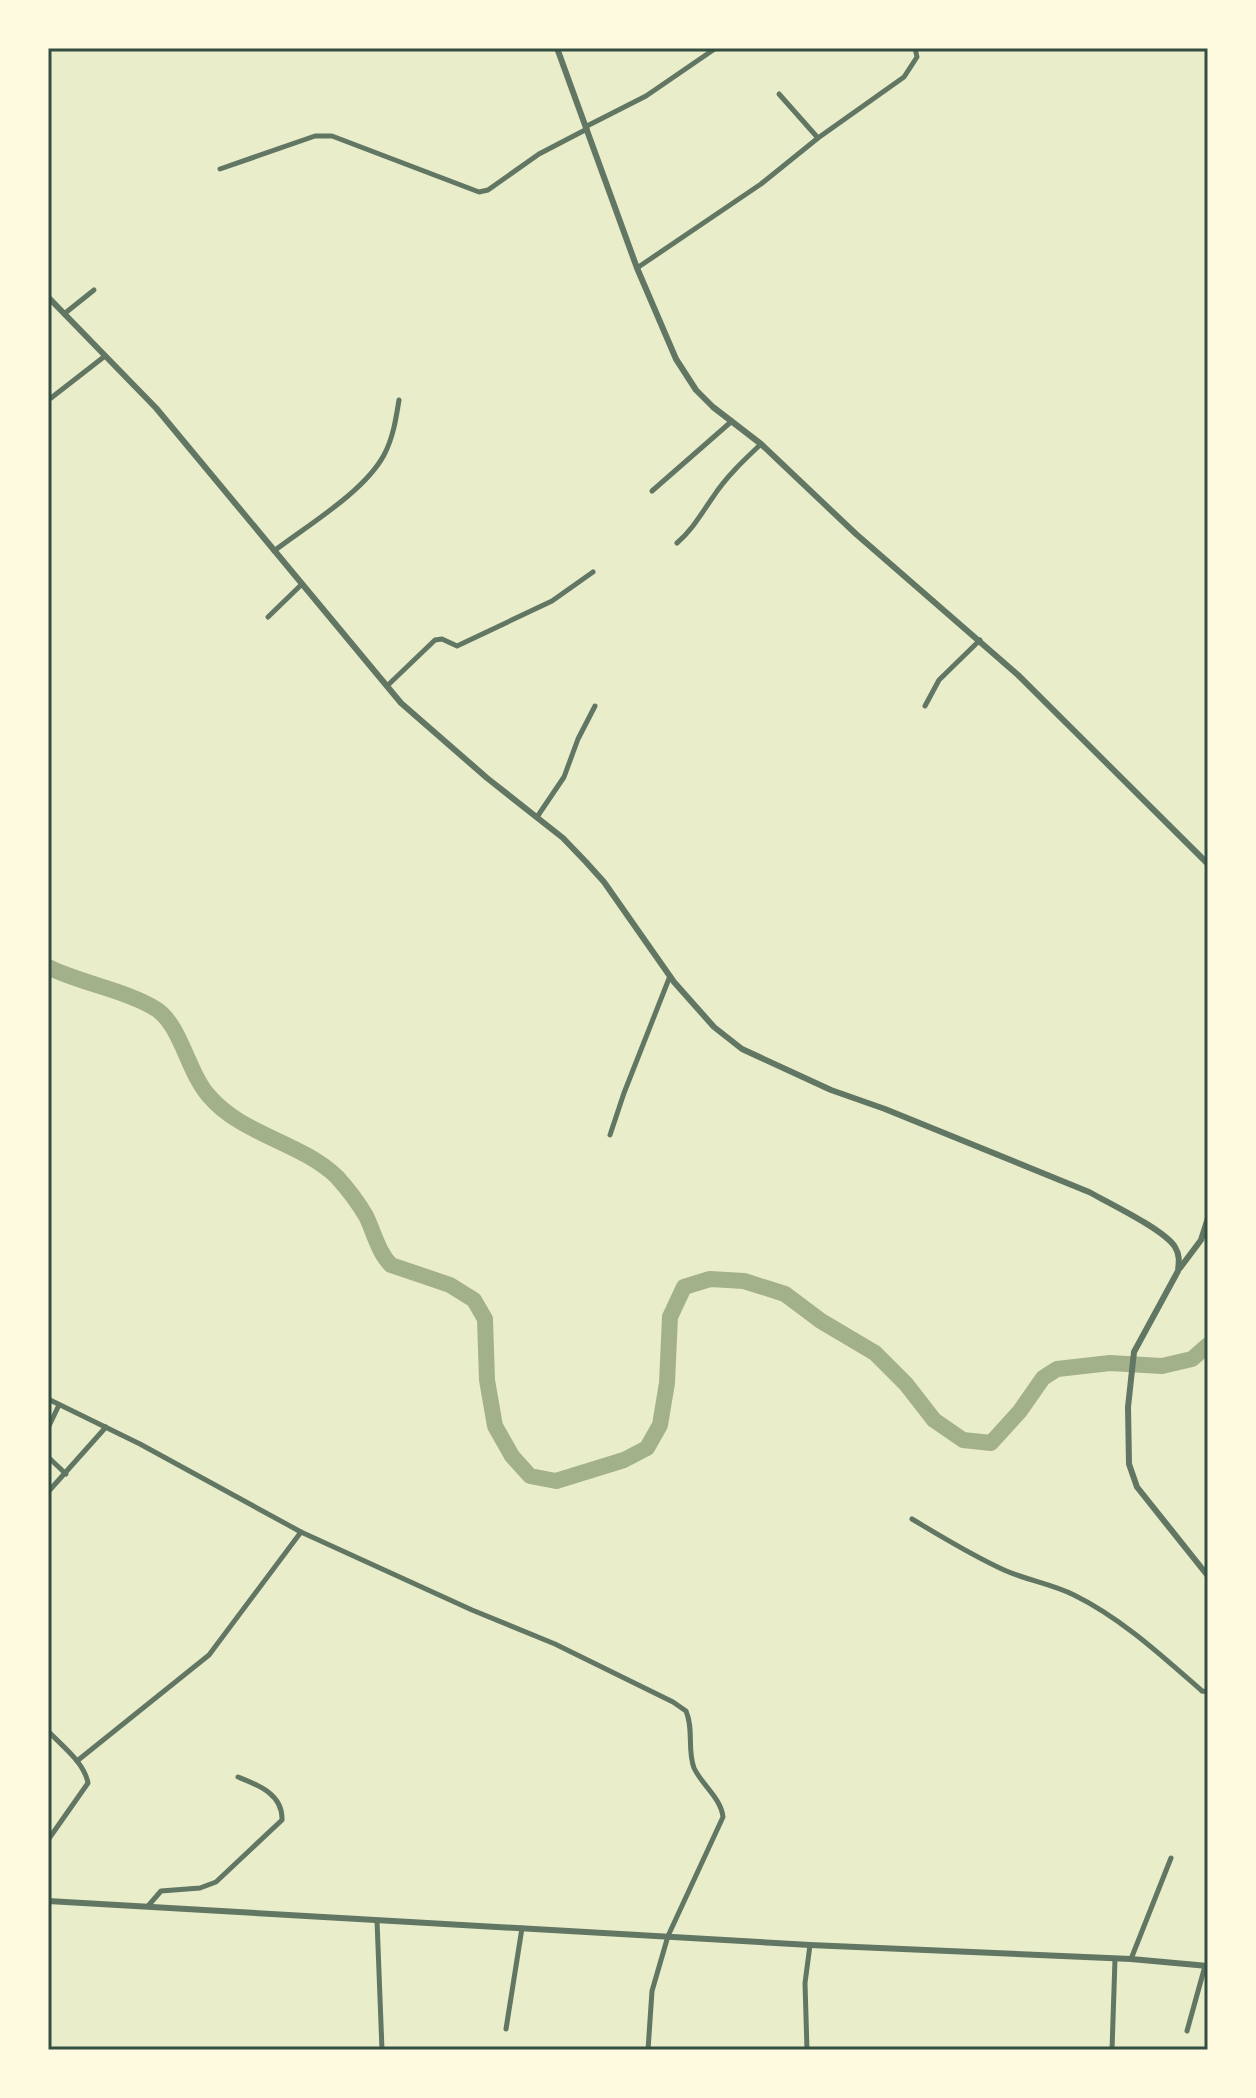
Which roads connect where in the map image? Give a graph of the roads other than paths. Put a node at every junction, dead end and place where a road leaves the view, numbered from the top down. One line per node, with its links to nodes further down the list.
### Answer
1 (557, 48): 5 (street)
2 (716, 48): 5 (street)
3 (915, 48): 6 (street)
4 (779, 94): 6 (street)
5 (588, 128): 7 (street); 8 (street)
6 (818, 138): 8 (street)
7 (220, 169)
8 (637, 268): 15 (street)
9 (94, 290): 11 (street)
10 (48, 297): 11 (street)
11 (64, 314): 12 (street)
12 (105, 356): 13 (street); 19 (street)
13 (51, 398)
14 (399, 400): 19 (street)
15 (732, 421): 16 (street); 17 (street)
16 (761, 444): 18 (street); 23 (street)
17 (652, 491)
18 (677, 543)
19 (274, 551): 21 (street)
20 (593, 572): 24 (street)
21 (301, 585): 22 (street); 24 (street)
22 (268, 617)
23 (980, 640): 26 (street); 28 (street)
24 (387, 686): 27 (street)
25 (595, 706): 27 (street)
26 (925, 706)
27 (537, 817): 29 (street)
28 (1208, 864)
29 (670, 976): 30 (street); 33 (street)
30 (610, 1135)
31 (1208, 1218): 32 (street)
32 (1204, 1242): 33 (street)
33 (1178, 1271): 43 (street)
34 (48, 1399): 35 (street)
35 (59, 1405): 36 (street); 37 (street)
36 (106, 1427): 39 (street); 42 (street)
37 (48, 1428)
38 (48, 1457): 39 (street)
39 (66, 1474): 40 (street)
40 (48, 1492)
41 (912, 1519): 44 (street)
42 (301, 1532): 46 (street); 54 (street)
43 (1208, 1576)
44 (1208, 1692)
45 (48, 1731): 46 (street)
46 (77, 1761): 48 (street)
47 (238, 1777): 51 (street)
48 (48, 1840)
49 (1171, 1858): 57 (street)
50 (48, 1901): 51 (street)
51 (148, 1906): 52 (street)
52 (377, 1920): 53 (street); 61 (street)
53 (522, 1928): 54 (street); 59 (street)
54 (668, 1936): 55 (street); 62 (street)
55 (810, 1945): 56 (street); 63 (street)
56 (1115, 1959): 57 (street); 64 (street)
57 (1131, 1959): 58 (street)
58 (1207, 1966): 60 (street)
59 (506, 2029)
60 (1187, 2031)
61 (382, 2050)
62 (648, 2050)
63 (807, 2050)
64 (1112, 2050)

